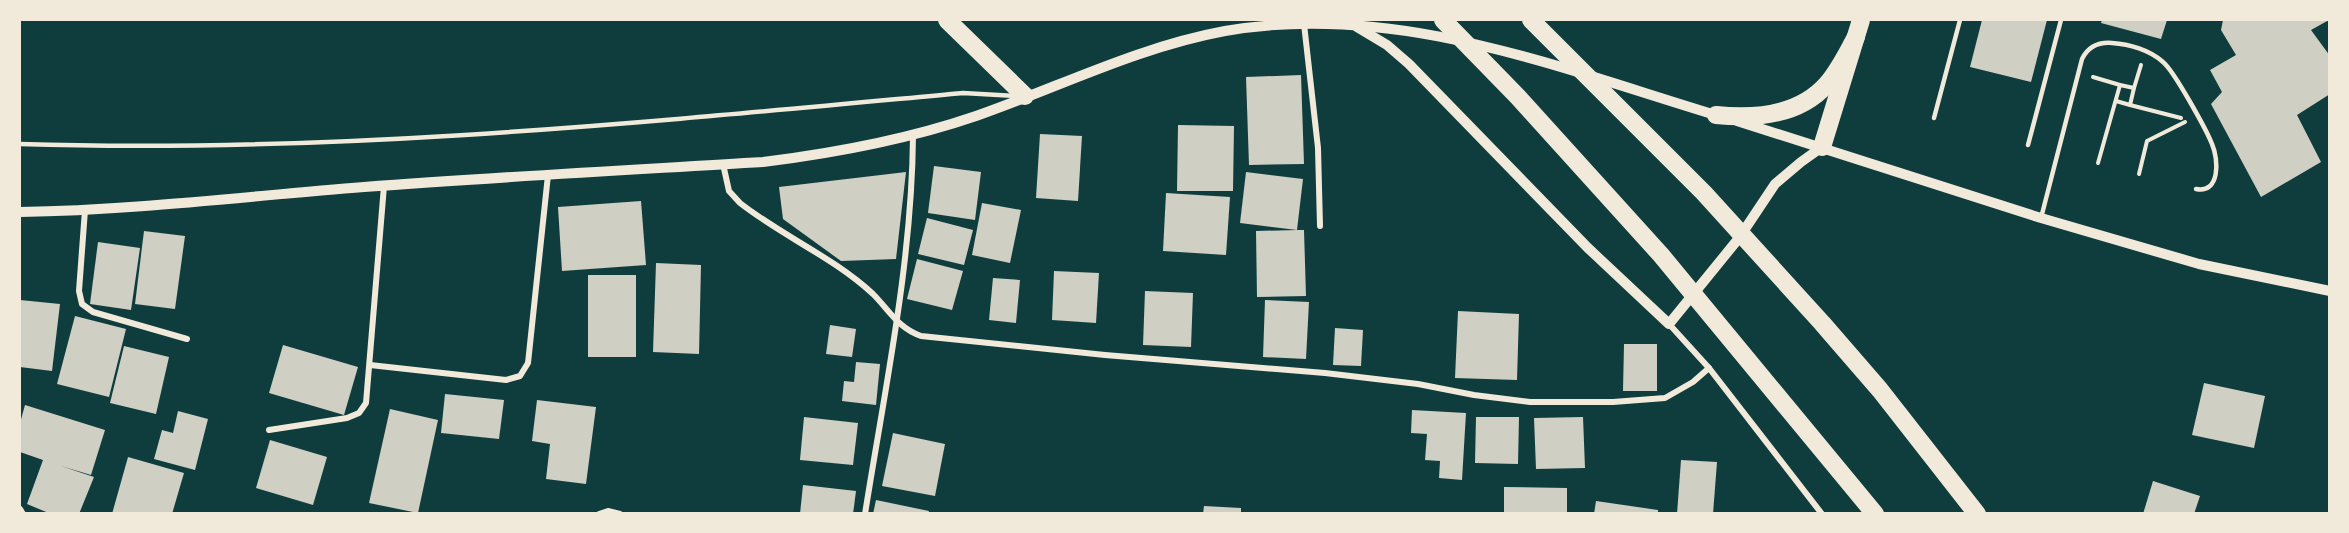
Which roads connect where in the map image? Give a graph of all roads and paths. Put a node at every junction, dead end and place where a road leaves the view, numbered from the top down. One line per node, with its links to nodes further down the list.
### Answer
1 (947, 20): 13 (highway)
2 (1443, 20): 45 (highway)
3 (1960, 20): 17 (lane)
4 (2061, 20): 20 (lane)
5 (1304, 24): 7 (street); 13 (street); 31 (street)
6 (1535, 24): 46 (highway)
7 (1354, 25): 16 (street); 34 (street)
8 (1859, 28): 16 (highway); 21 (highway)
9 (2145, 51): 10 (lane); 12 (path); 27 (lane)
10 (2079, 73): 11 (path); 30 (lane)
11 (2121, 85): 12 (path); 14 (path)
12 (2134, 88): 15 (path)
13 (1025, 96): 18 (street); 19 (lane)
14 (2116, 100): 15 (path); 22 (path)
15 (2130, 105): 25 (path)
16 (1716, 115): 21 (street)
17 (1934, 118)
18 (913, 136): 23 (street); 33 (street)
19 (20, 144)
20 (2028, 145)
21 (1822, 147): 30 (street); 34 (street)
22 (2098, 163)
23 (723, 164): 24 (street); 33 (street)
24 (548, 174): 26 (street); 36 (street)
25 (2139, 174)
26 (384, 186): 28 (street); 36 (street)
27 (2196, 189)
28 (85, 210): 29 (street); 35 (street)
29 (20, 212)
30 (2041, 218): 32 (street)
31 (1320, 226)
32 (2330, 291)
33 (896, 320): 37 (street); 43 (street)
34 (1669, 324): 37 (street)
35 (187, 339)
36 (370, 365): 38 (street)
37 (1709, 368): 44 (street)
38 (269, 430)
39 (20, 509): 40 (street)
40 (23, 513)
41 (599, 513): 42 (street)
42 (620, 513)
43 (865, 513)
44 (1822, 513)
45 (1875, 513)
46 (1977, 513)

